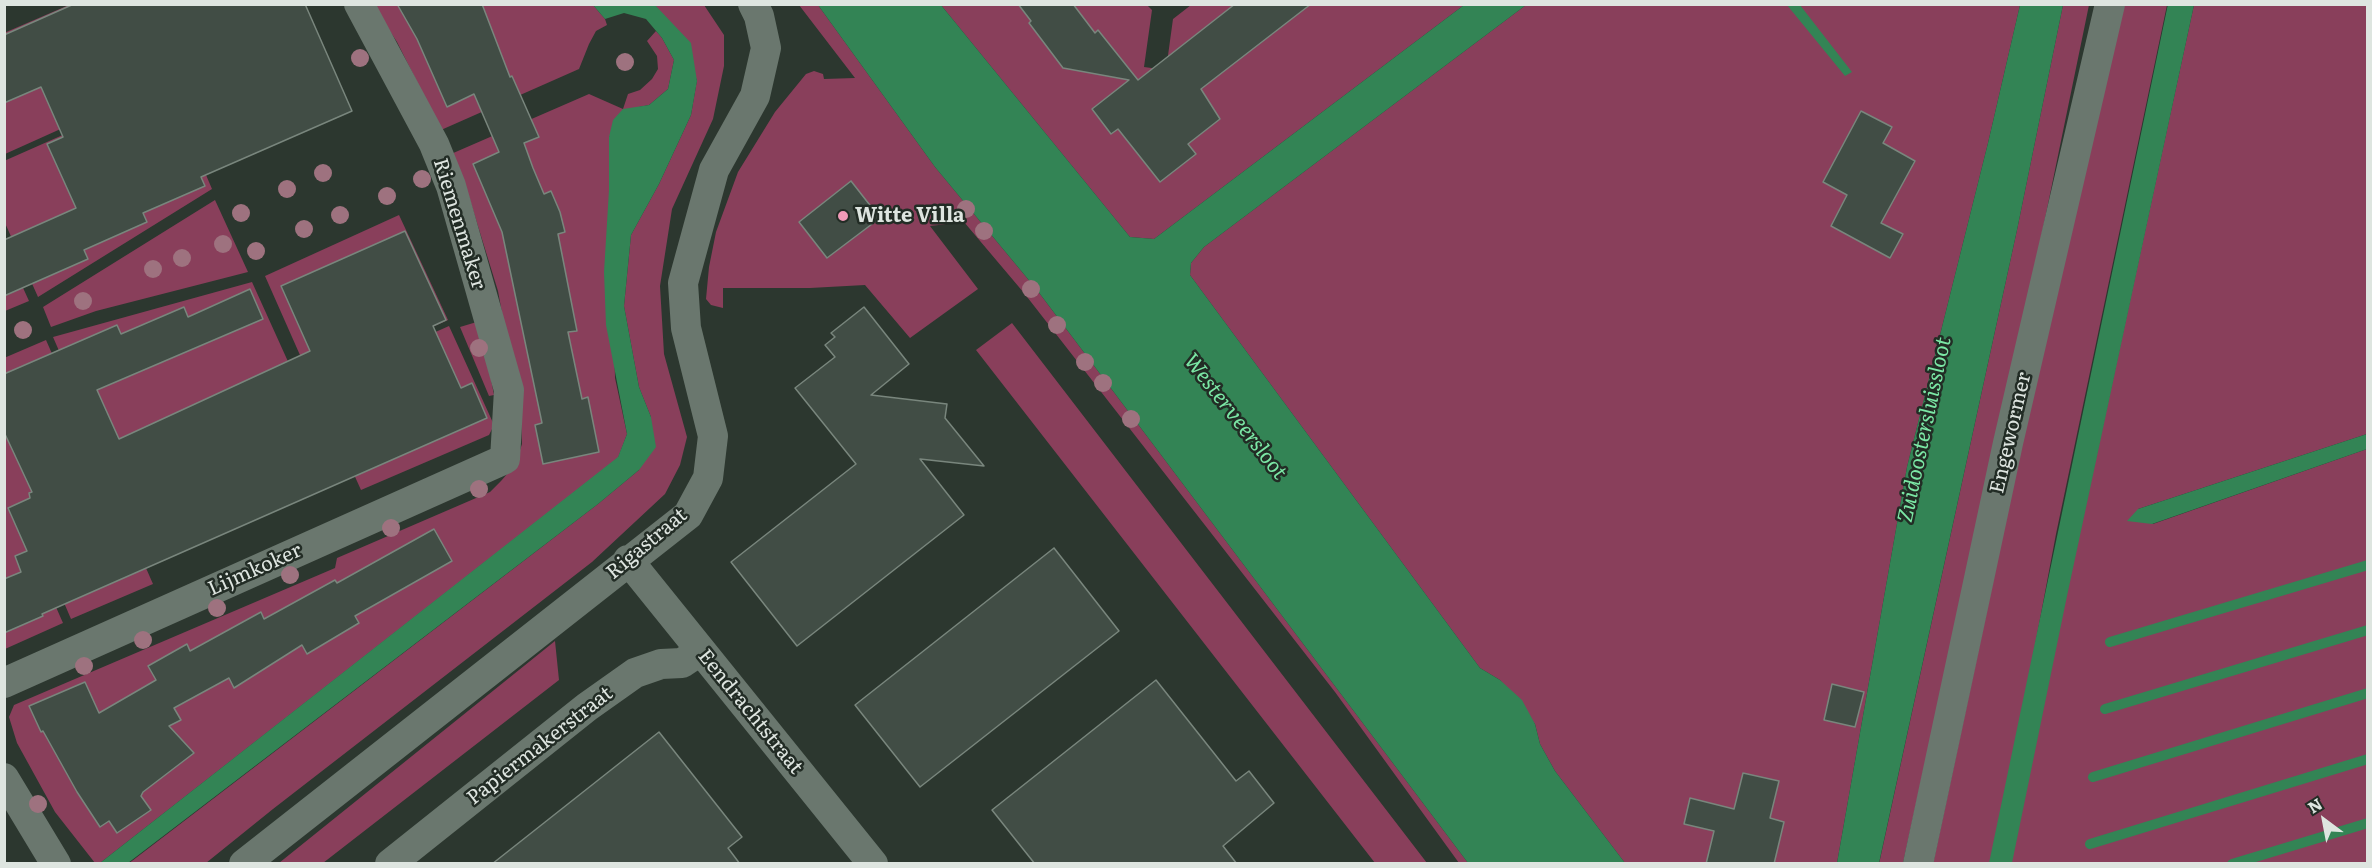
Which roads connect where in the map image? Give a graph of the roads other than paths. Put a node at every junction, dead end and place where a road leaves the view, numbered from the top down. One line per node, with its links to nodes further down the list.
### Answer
1 (358, 4): 4 (street, Riemenmaker)
2 (753, 4): 5 (street, Rigastraat)
3 (2110, 4): 13 (street, Engewormer)
4 (505, 459): 7 (street, Lijmkoker)
5 (628, 560): 6 (street, Eendrachtstraat); 10 (street, Rigastraat)
6 (700, 651): 11 (street, Papiermakerstraat); 12 (street, Eendrachtstraat)
7 (4, 683)
8 (4, 778): 9 (street)
9 (56, 864)
10 (244, 864)
11 (390, 864)
12 (873, 864)
13 (1918, 864)

